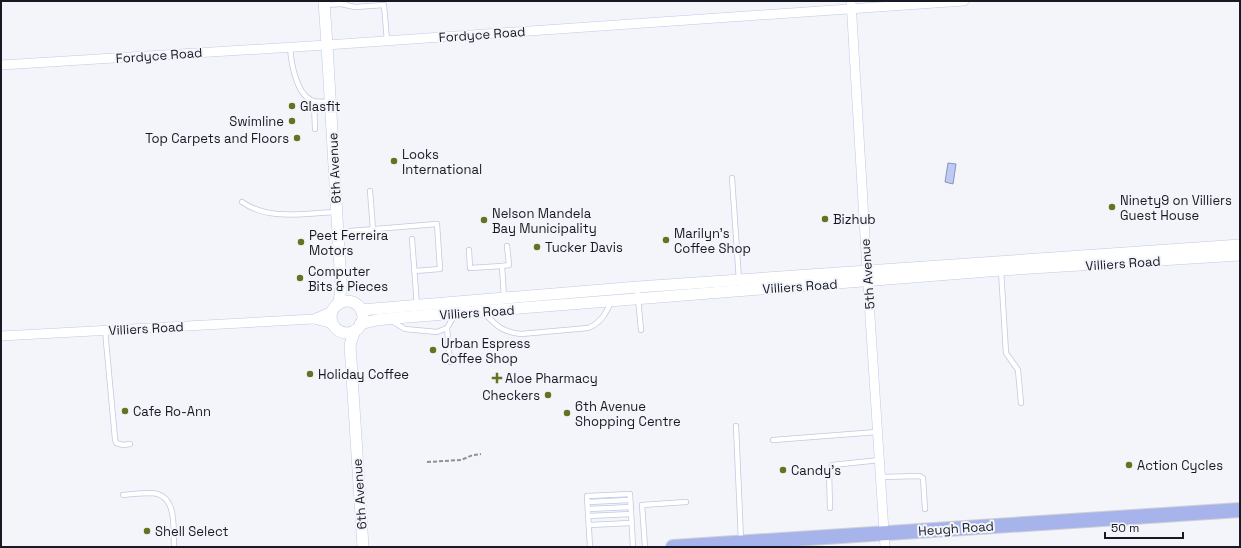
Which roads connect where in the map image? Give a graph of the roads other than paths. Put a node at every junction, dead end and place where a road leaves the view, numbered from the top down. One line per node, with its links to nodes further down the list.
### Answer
1 (964, 1): 5 (street, Fordyce Road)
2 (343, 2): 3 (lane); 4 (lane)
3 (324, 3): 7 (street, 6th Avenue)
4 (383, 3): 6 (lane)
5 (851, 5): 6 (street, Fordyce Road); 28 (street, 5th Avenue)
6 (387, 41): 7 (street, Fordyce Road)
7 (328, 45): 8 (street, Fordyce Road); 11 (street, 6th Avenue)
8 (290, 47): 9 (street, Fordyce Road); 10 (lane)
9 (1, 65)
10 (314, 101): 11 (lane); 12 (lane)
11 (330, 101): 16 (street, 6th Avenue)
12 (315, 129)
13 (732, 178): 29 (lane)
14 (370, 191): 17 (lane)
15 (242, 202): 16 (lane)
16 (336, 212): 18 (street, 6th Avenue)
17 (373, 229): 18 (lane); 27 (lane)
18 (338, 232): 30 (street, 6th Avenue)
19 (412, 239): 27 (lane)
20 (1240, 245): 24 (street, Villiers Road)
21 (507, 246): 25 (lane)
22 (469, 250): 25 (lane)
23 (1240, 255): 24 (street, Villiers Road)
24 (1143, 256): 26 (street, Villiers Road)
25 (502, 266): 32 (lane)
26 (1002, 267): 28 (street, Villiers Road); 52 (lane)
27 (415, 271): 36 (lane)
28 (867, 276): 29 (street, Villiers Road); 33 (street, Villiers Road); 54 (street, 5th Avenue)
29 (739, 280): 31 (street, Villiers Road)
30 (341, 286): 34 (street, 6th Avenue); 37 (street, 6th Avenue)
31 (637, 287): 32 (street, Villiers Road); 33 (lane)
32 (504, 298): 36 (street, Villiers Road)
33 (639, 300): 35 (street, Villiers Road); 47 (lane)
34 (351, 302): 37 (street); 38 (street, 6th Avenue)
35 (611, 302): 39 (street, Villiers Road); 39 (lane)
36 (417, 306): 38 (street, Villiers Road)
37 (335, 307): 42 (street, Villiers Road); 43 (street, 6th Avenue)
38 (361, 310): 44 (street, 6th Avenue)
39 (482, 311): 40 (street, Villiers Road)
40 (456, 313): 41 (street, Villiers Road); 45 (lane)
41 (388, 318): 44 (street, Villiers Road); 45 (lane)
42 (314, 319): 43 (street, Villiers Road); 46 (street, Villiers Road)
43 (333, 324): 48 (street, 6th Avenue)
44 (358, 327): 48 (street); 50 (street, 6th Avenue)
45 (447, 328): 51 (lane)
46 (105, 330): 49 (street, Villiers Road); 56 (lane)
47 (641, 330)
48 (343, 332): 50 (street, 6th Avenue)
49 (1, 336)
50 (350, 345): 73 (street, 6th Avenue)
51 (450, 362)
52 (1021, 403)
53 (736, 426): 71 (lane)
54 (878, 432): 55 (lane); 57 (street, 5th Avenue)
55 (773, 440)
56 (130, 444)
57 (880, 460): 58 (street, 5th Avenue); 62 (lane)
58 (881, 477): 64 (lane); 70 (street, 5th Avenue)
59 (123, 495): 72 (lane)
60 (686, 502): 76 (lane)
61 (630, 507): 63 (lane); 63 (lane); 66 (lane)
62 (830, 508)
63 (588, 509): 67 (lane)
64 (926, 509)
65 (1240, 510): 70 (main road, Heugh Road)
66 (631, 514): 67 (lane); 68 (lane)
67 (588, 516): 69 (lane)
68 (631, 523): 69 (lane); 75 (lane)
69 (589, 525): 74 (lane)
70 (884, 533): 71 (main road, Heugh Road); 78 (street, 5th Avenue)
71 (741, 542): 77 (main road, Heugh Road)
72 (174, 547)
73 (363, 547)
74 (590, 547)
75 (633, 547)
76 (645, 547)
77 (673, 547)
78 (885, 547)

